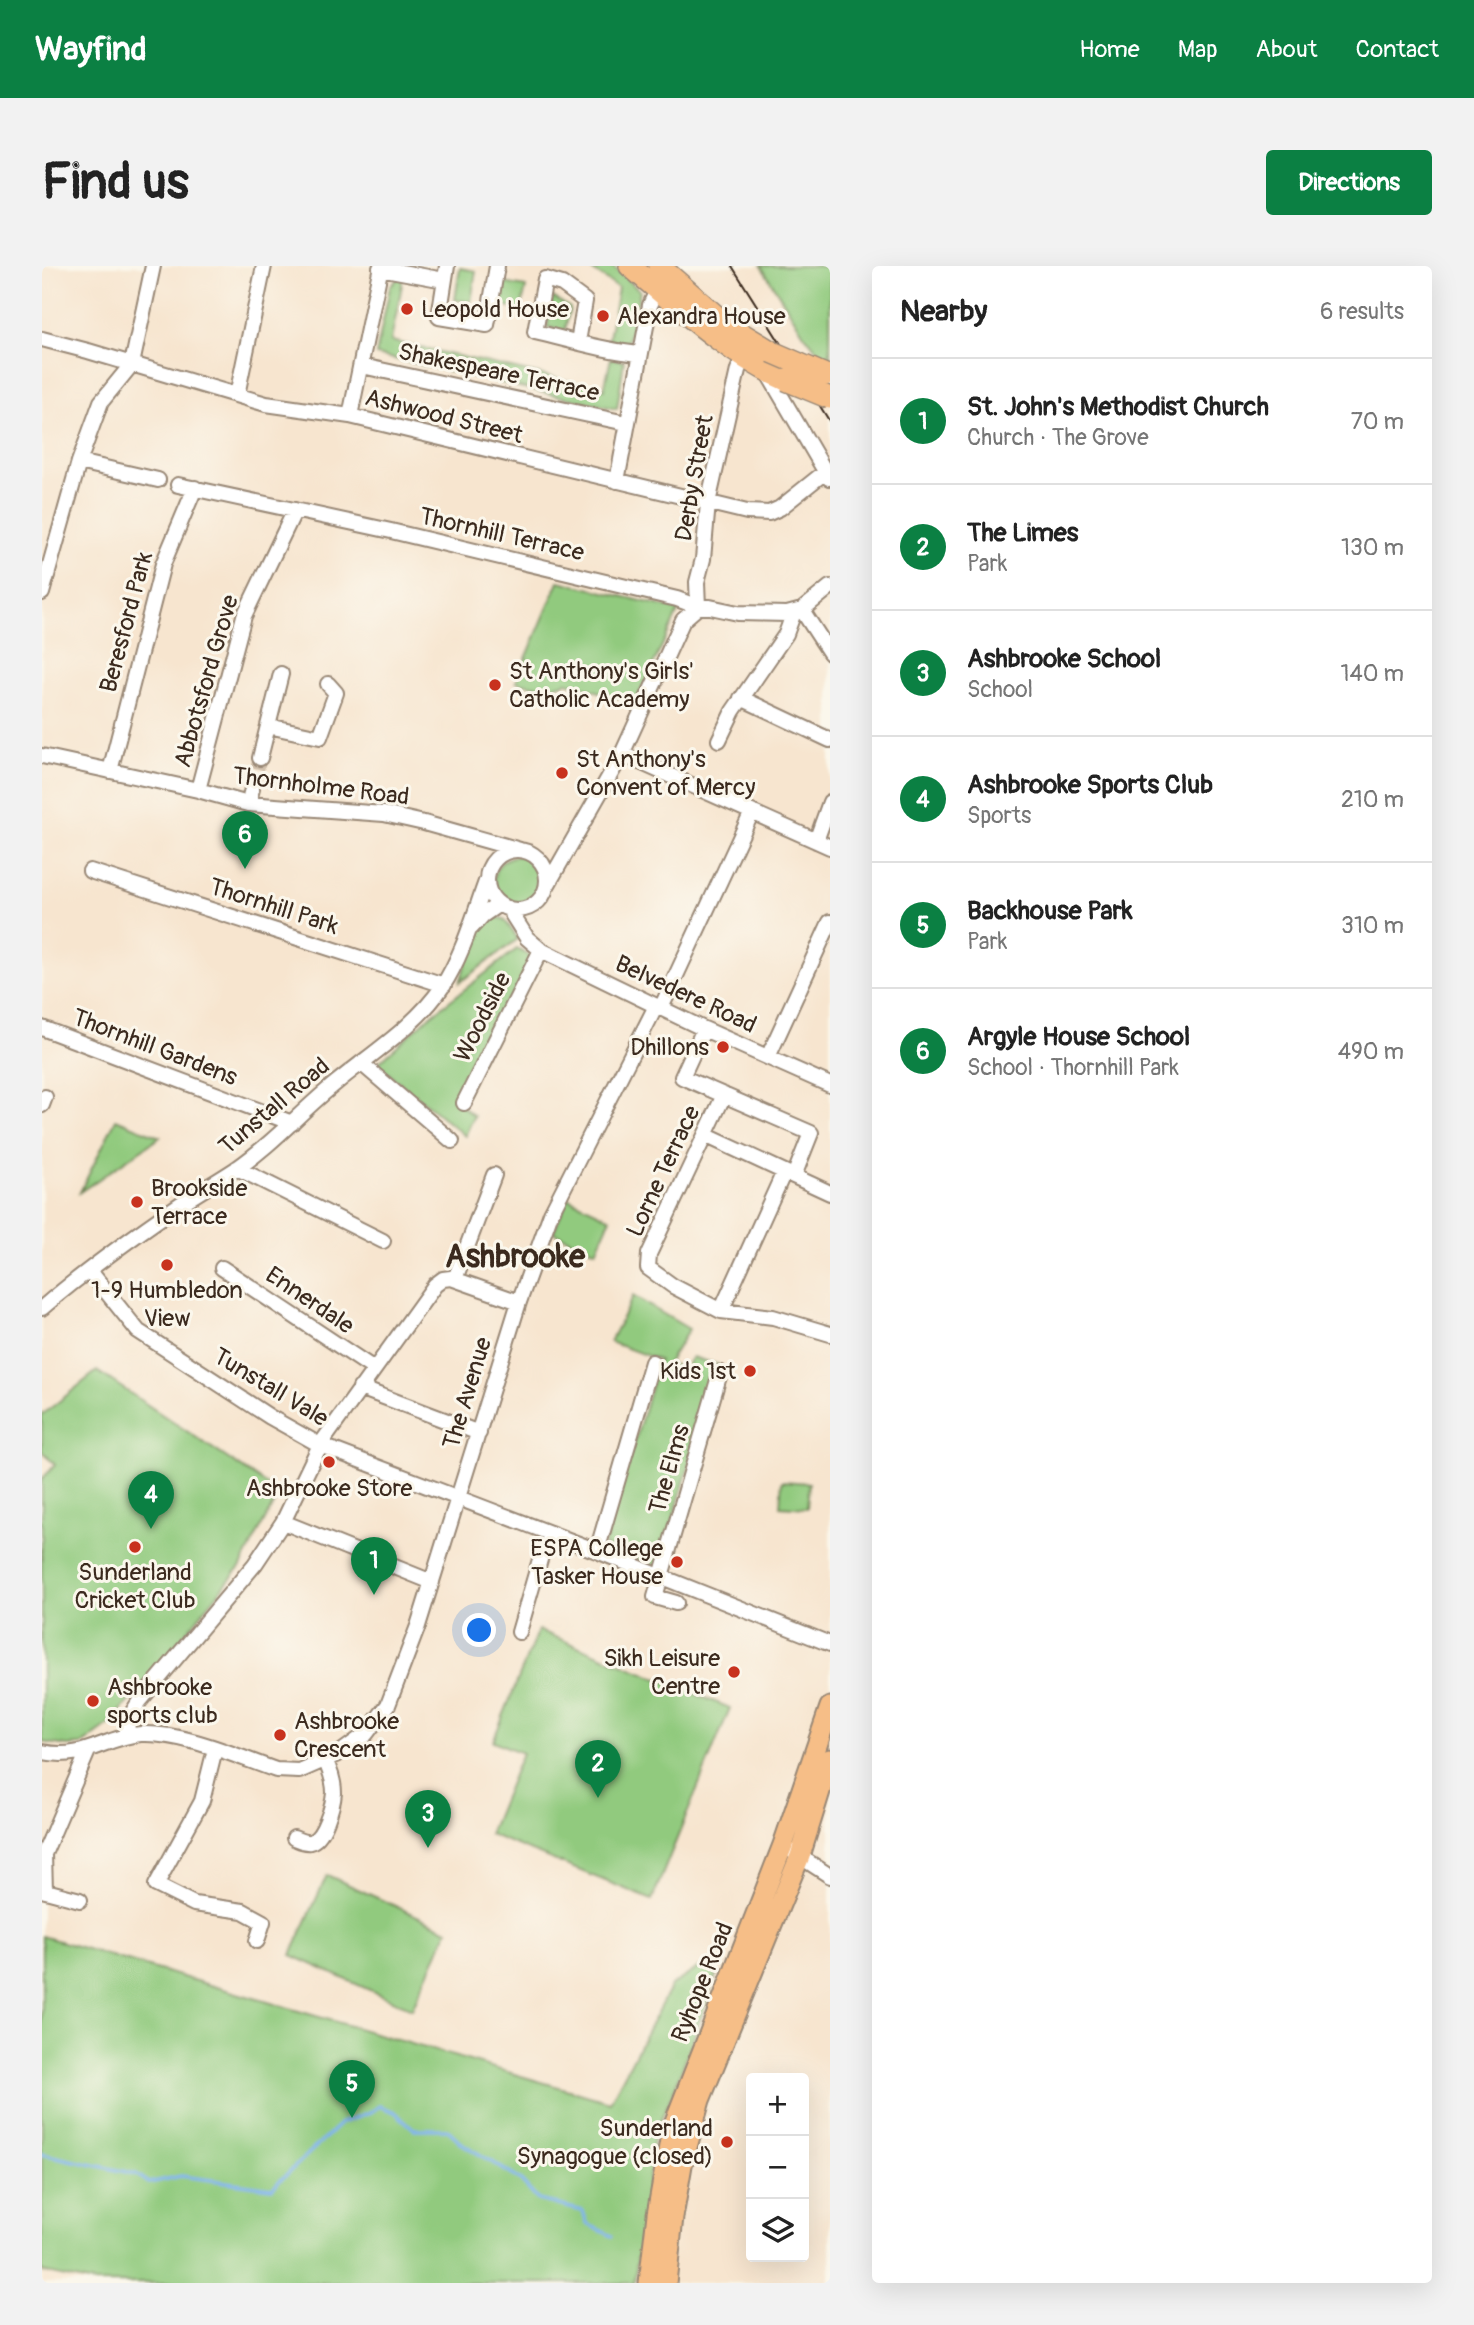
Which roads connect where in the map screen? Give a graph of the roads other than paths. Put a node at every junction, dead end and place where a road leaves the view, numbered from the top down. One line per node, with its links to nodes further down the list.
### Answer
1 (153, 266): 13 (street)
2 (264, 266): 17 (street)
3 (497, 266): 7 (street)
4 (630, 266): 8 (highway)
5 (659, 266): 15 (highway)
6 (381, 267): 7 (street); 14 (street)
7 (446, 273)
8 (658, 289): 11 (street); 12 (highway)
9 (42, 339): 13 (street, Ashwood Street)
10 (578, 342): 10 (street); 11 (street)
11 (640, 354): 20 (street)
12 (743, 358): 15 (highway); 27 (street, Derby Street)
13 (132, 364): 17 (street, Ashwood Street); 21 (street)
14 (362, 366): 19 (street); 20 (street, Shakespeare Terrace)
15 (775, 368): 16 (highway, bridge); 18 (highway, bridge); 22 (street)
16 (827, 376)
17 (237, 395): 19 (street, Ashwood Street)
18 (830, 398)
19 (350, 416): 24 (street, Ashwood Street)
20 (626, 424): 24 (street)
21 (79, 462): 23 (street); 30 (street)
22 (828, 475): 27 (street, Ashwood Street)
23 (158, 480)
24 (617, 481): 27 (street, Ashwood Street)
25 (178, 485): 26 (street, Thornhill Terrace)
26 (195, 488): 28 (street, Thornhill Terrace); 43 (street, Beresford Park)
27 (708, 503): 31 (street, Derby Street)
28 (295, 510): 31 (street, Thornhill Terrace); 44 (street, Abbotsford Grove)
29 (830, 587): 32 (street)
30 (42, 593)
31 (698, 607): 32 (street, Thornhill Terrace); 40 (street)
32 (798, 611): 33 (street); 36 (street)
33 (830, 653)
34 (281, 674): 37 (street)
35 (328, 684): 37 (street)
36 (741, 698): 38 (street); 39 (street)
37 (268, 726): 42 (street)
38 (719, 740)
39 (830, 740)
40 (622, 754): 46 (street); 48 (street)
41 (42, 756): 43 (street, Thornholme Road)
42 (260, 758)
43 (110, 771): 44 (street, Thornholme Road)
44 (198, 790): 47 (street, Thornholme Road)
45 (830, 802): 49 (street)
46 (752, 812): 49 (street); 62 (street, The Avenue)
47 (471, 836): 51 (street, Thornholme Road); 53 (street)
48 (575, 837): 51 (street); 54 (street)
49 (816, 841): 50 (street)
50 (830, 847)
51 (525, 851): 53 (street); 54 (street)
52 (90, 872): 61 (street, Thornhill Park)
53 (488, 874): 56 (street); 58 (street, Tunstall Road)
54 (547, 886): 55 (street)
55 (534, 905): 56 (street); 59 (street)
56 (504, 906): 58 (street, Tunstall Road); 59 (street, Belvedere Road)
57 (830, 922): 65 (street)
58 (467, 932): 61 (street, Tunstall Road)
59 (527, 938): 60 (street, Belvedere Road)
60 (541, 950): 62 (street, Belvedere Road); 69 (street, Woodside)
61 (444, 985): 66 (street, Tunstall Road)
62 (658, 1007): 64 (street, Belvedere Road); 81 (street, The Avenue)
63 (42, 1028): 70 (street, Thornhill Gardens)
64 (704, 1029): 65 (street, Belvedere Road); 68 (street)
65 (768, 1058): 67 (street, Belvedere Road)
66 (361, 1063): 70 (street, Tunstall Road); 72 (street)
67 (830, 1085)
68 (723, 1095): 71 (street, Lorne Terrace); 74 (street)
69 (464, 1104)
70 (292, 1123): 73 (street, Tunstall Road)
71 (705, 1135): 74 (street); 83 (street, Lorne Terrace)
72 (452, 1141)
73 (237, 1168): 77 (street); 79 (street, Tunstall Road)
74 (789, 1174): 76 (street); 83 (street)
75 (494, 1175): 80 (street)
76 (830, 1193)
77 (383, 1241)
78 (222, 1268): 86 (street, Ennerdale)
79 (89, 1270): 82 (street, Tunstall Road); 90 (street, Tunstall Vale)
80 (455, 1279): 81 (street); 86 (street)
81 (519, 1302): 89 (street, The Avenue)
82 (43, 1305)
83 (721, 1311): 84 (street)
84 (830, 1334)
85 (652, 1362): 94 (street)
86 (374, 1369): 88 (street)
87 (720, 1373): 95 (street, The Elms)
88 (360, 1388): 89 (street); 90 (street)
89 (479, 1433): 91 (street, The Avenue)
90 (320, 1445): 91 (street, Tunstall Vale); 92 (street)
91 (459, 1498): 93 (street, Tunstall Vale); 96 (street, The Avenue)
92 (283, 1522): 96 (street); 101 (street)
93 (552, 1534): 94 (street, Tunstall Vale); 98 (street)
94 (597, 1551): 95 (street, Tunstall Vale)
95 (662, 1577): 97 (street); 99 (street, Tunstall Vale)
96 (432, 1582): 106 (street, The Avenue)
97 (676, 1603)
98 (519, 1632)
99 (827, 1641)
100 (830, 1707): 108 (main road, Ryhope Road)
101 (126, 1736): 102 (street, The Avenue); 103 (street, The Avenue)
102 (215, 1749): 106 (street, The Avenue); 113 (street)
103 (88, 1751): 104 (street, The Avenue); 111 (street)
104 (42, 1752)
105 (830, 1759): 109 (main road, Ryhope Road)
106 (325, 1760): 107 (street)
107 (294, 1838)
108 (783, 1845): 109 (street); 114 (main road, Ryhope Road)
109 (800, 1856): 110 (street); 115 (main road, Ryhope Road)
110 (830, 1876)
111 (44, 1891): 112 (street)
112 (80, 1900)
113 (257, 1941)
114 (649, 2283)
115 (666, 2283)

